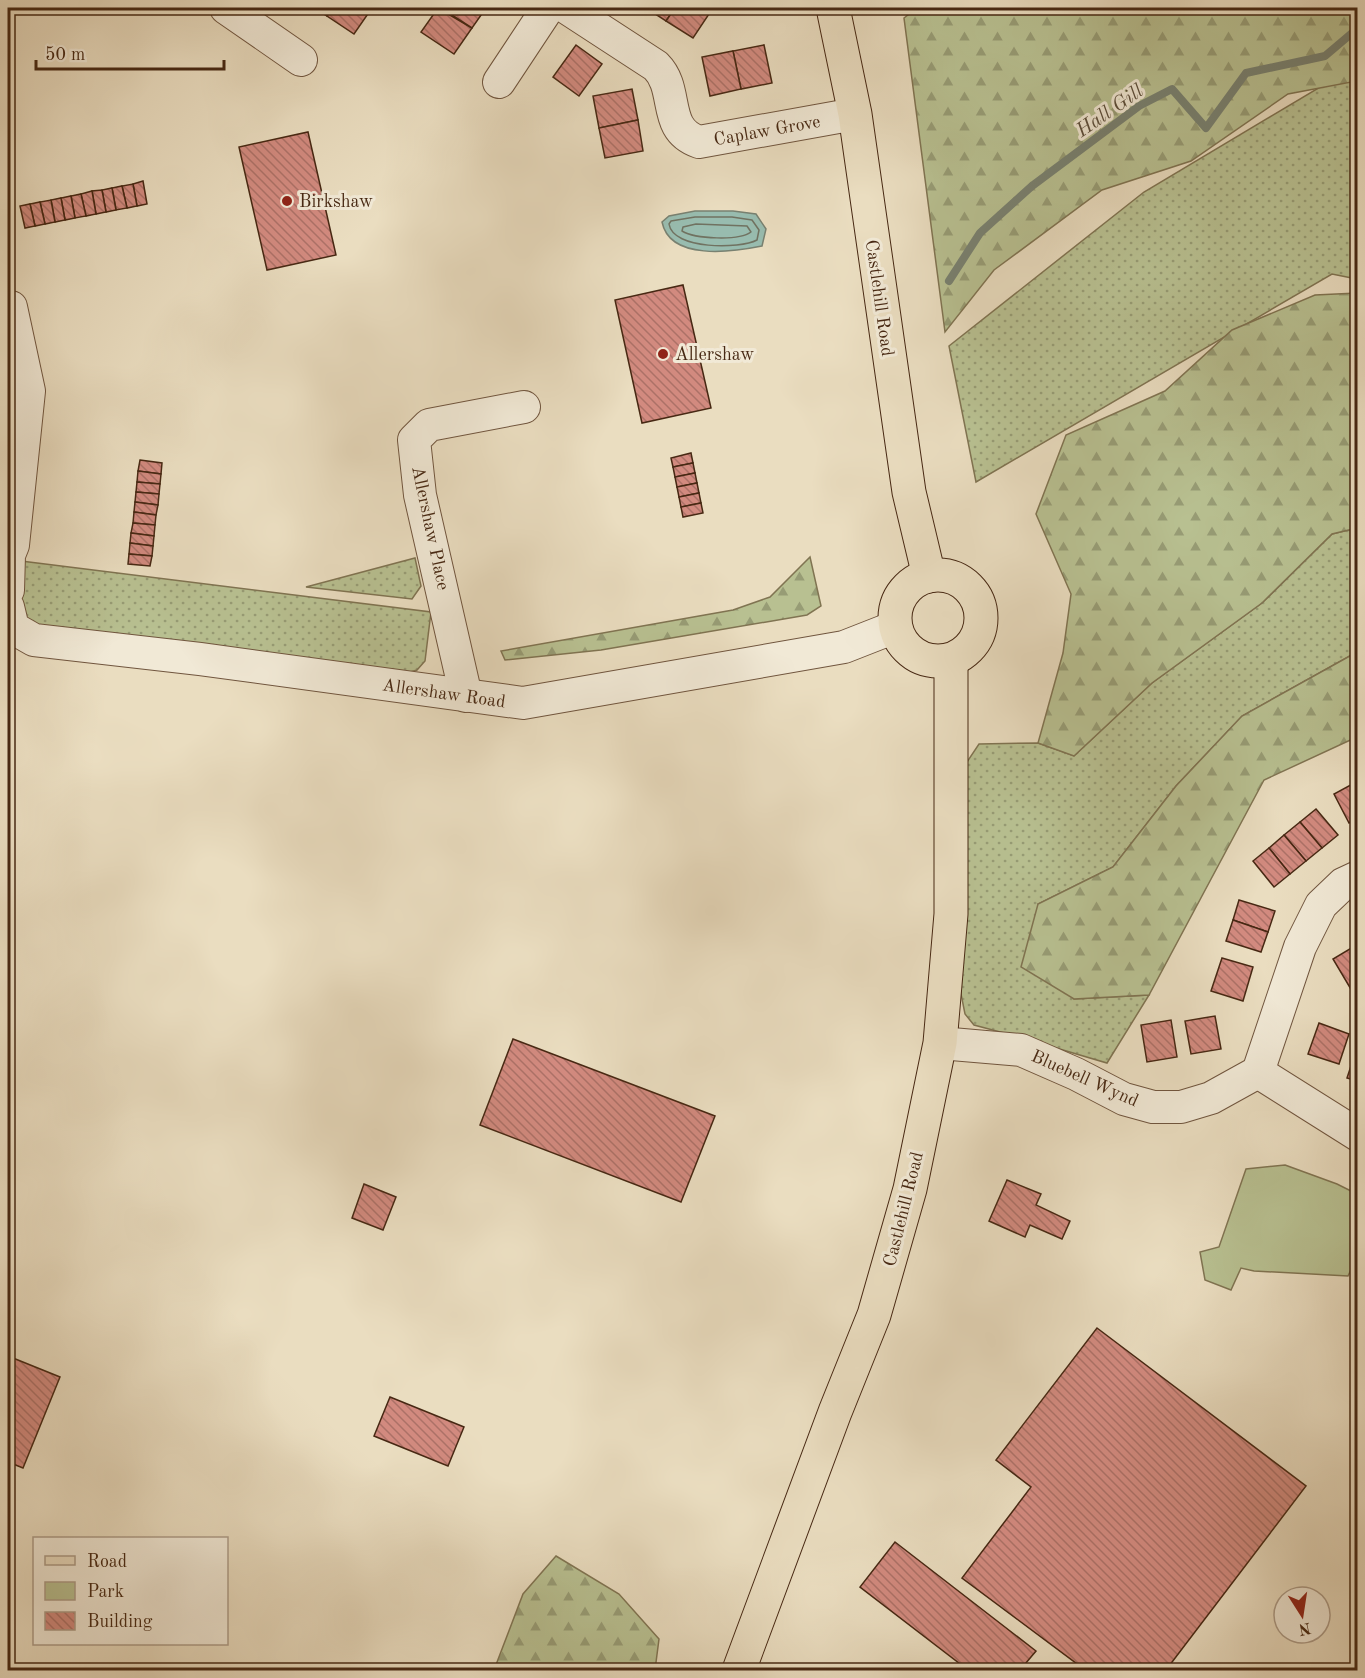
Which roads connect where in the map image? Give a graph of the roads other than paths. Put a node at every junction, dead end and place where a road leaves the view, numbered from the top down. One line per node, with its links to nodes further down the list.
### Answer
1 (548, 8): 6 (street)
2 (567, 8): 7 (street, Caplaw Grove)
3 (840, 11): 7 (main road, Castlehill Road)
4 (244, 12): 5 (street)
5 (301, 60)
6 (499, 82)
7 (855, 114): 11 (main road, Castlehill Road)
8 (11, 307): 10 (street)
9 (524, 407): 17 (street, Allershaw Place)
10 (10, 544): 12 (street)
11 (928, 576): 14 (main road); 16 (main road)
12 (8, 590)
13 (8, 607): 17 (street, Allershaw Road)
14 (895, 627): 15 (main road, Castlehill Road); 17 (street, Allershaw Road)
15 (915, 655): 16 (main road); 18 (main road, Castlehill Road)
16 (951, 660): 18 (main road, Castlehill Road)
17 (466, 696)
18 (951, 724): 20 (main road, Castlehill Road)
19 (1358, 877): 21 (street)
20 (940, 1043): 21 (street, Bluebell Wynd); 23 (main road, Castlehill Road)
21 (1258, 1072): 22 (street)
22 (1358, 1135)
23 (739, 1671)

